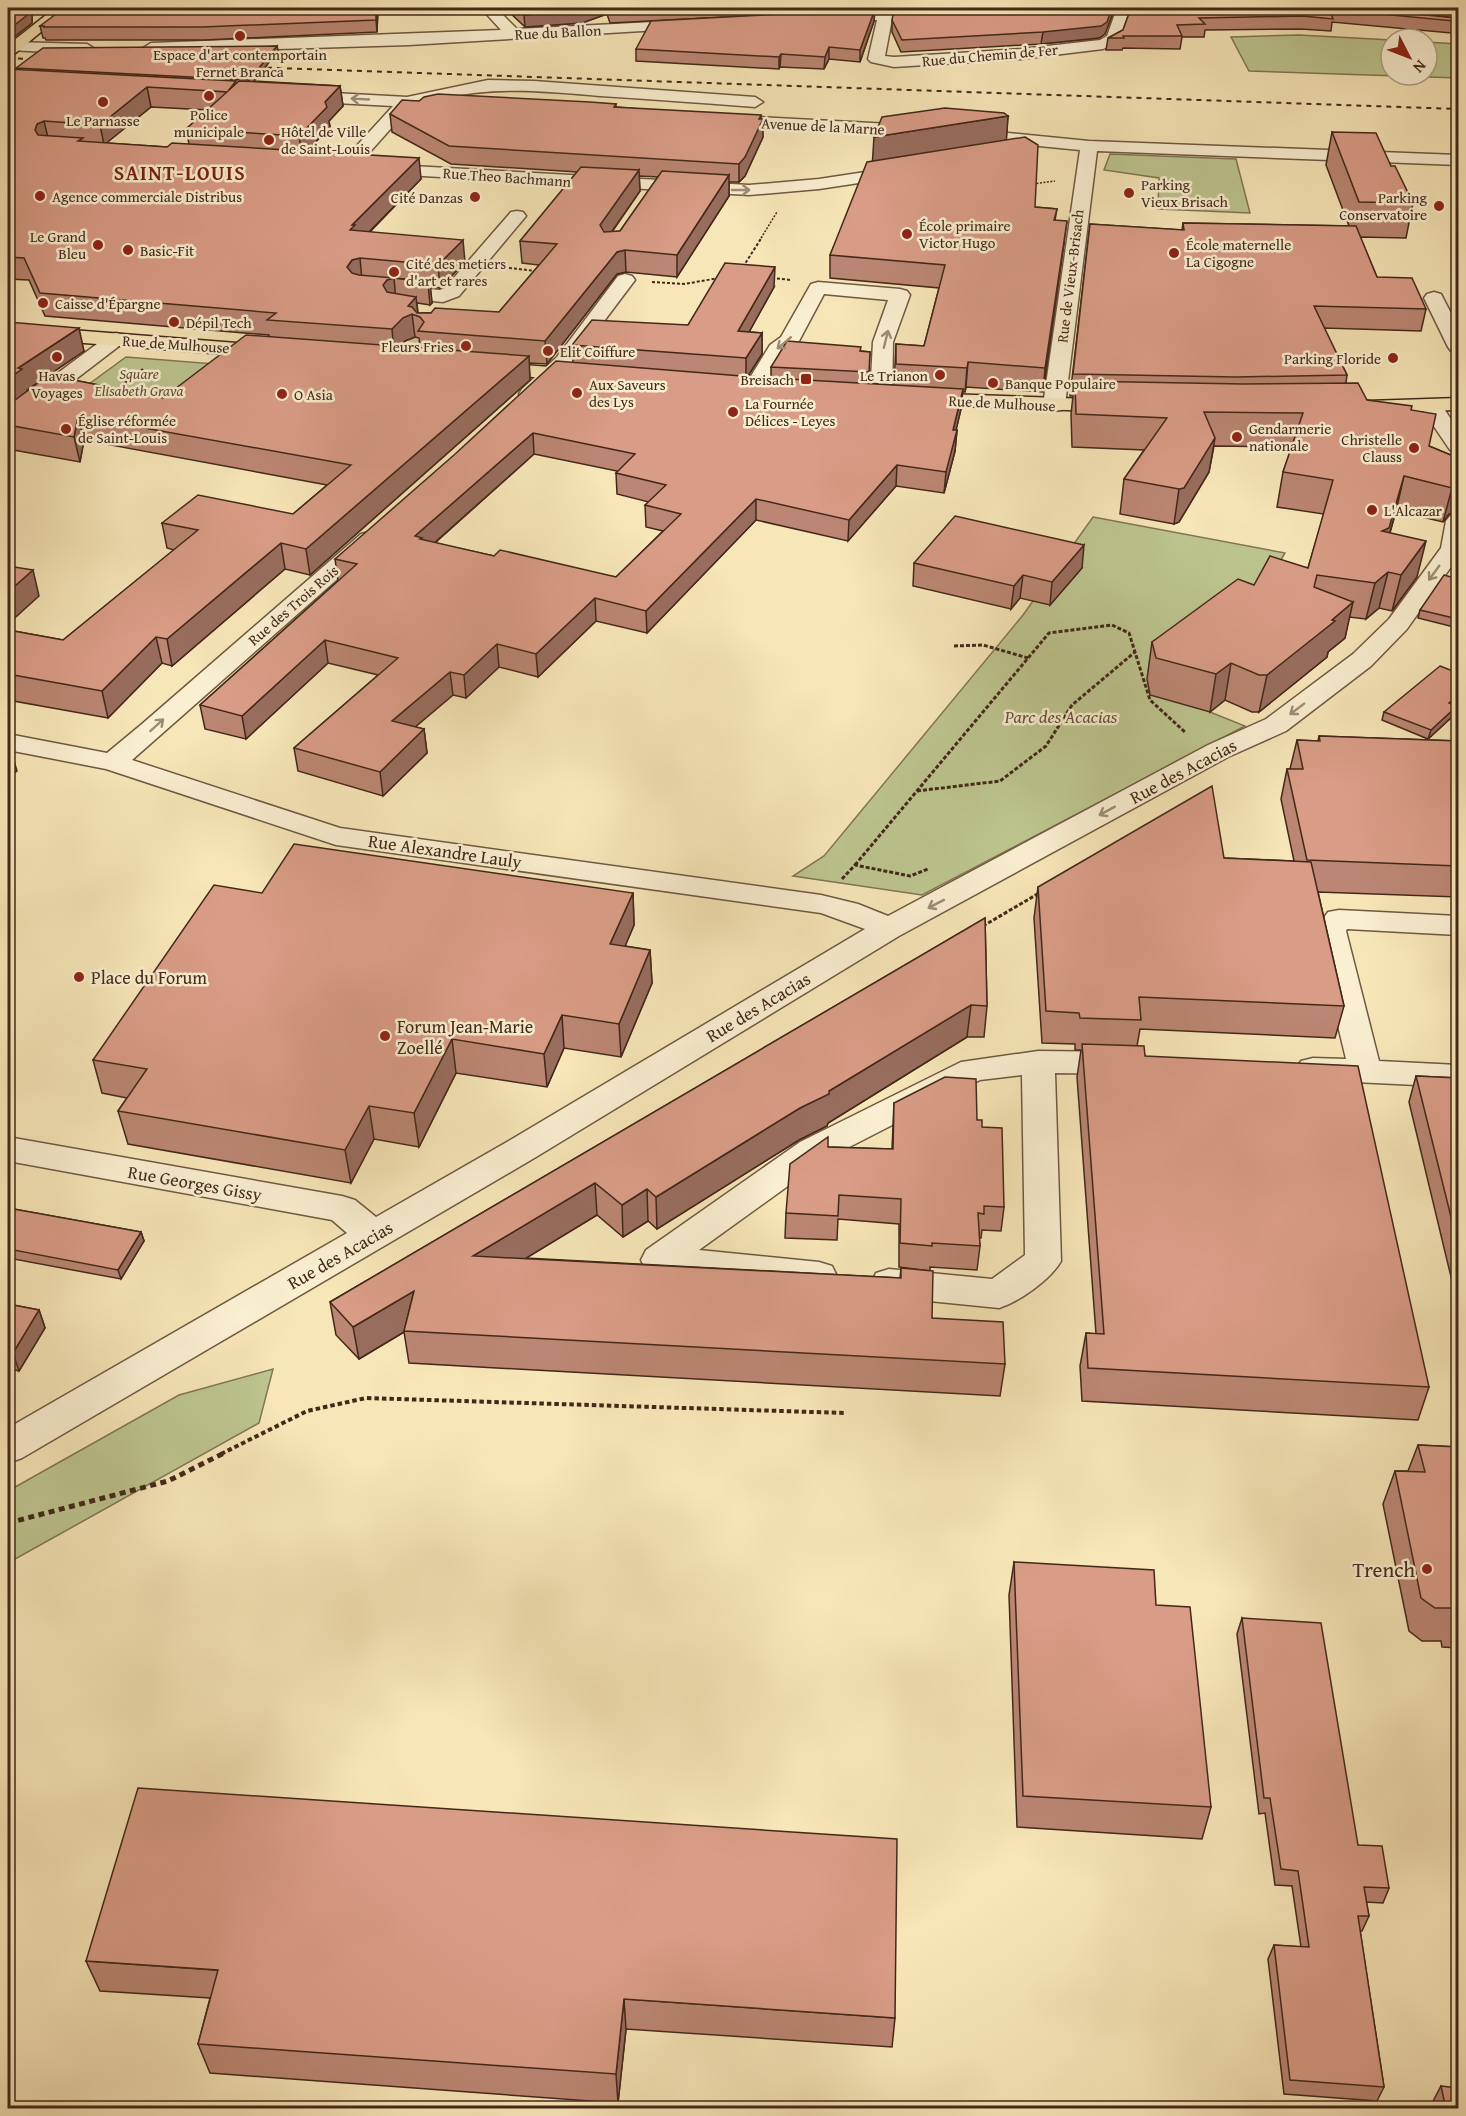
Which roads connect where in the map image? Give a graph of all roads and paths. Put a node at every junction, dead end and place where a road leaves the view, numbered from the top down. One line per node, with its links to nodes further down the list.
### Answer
1 (63, 8): 13 (main road)
2 (488, 8): 8 (street)
3 (1124, 8): 5 (street, Rue du Chemin de Fer)
4 (956, 13): 5 (street)
5 (885, 15): 6 (street)
6 (819, 17)
7 (704, 24): 8 (street, Rue du Ballon)
8 (514, 35): 9 (street, Rue du Ballon)
9 (446, 38): 10 (street); 11 (street, Rue du Ballon)
10 (462, 47)
11 (140, 48)
12 (99, 49): 13 (street)
13 (11, 50)
14 (276, 94): 15 (street, one-way to 14)
15 (406, 102): 16 (street); 17 (street); 25 (street)
16 (775, 104)
17 (465, 105)
18 (907, 114): 19 (street)
19 (961, 117)
20 (699, 119): 22 (street, Avenue de la Marne)
21 (1089, 146): 22 (street, Avenue de la Marne); 22 (street); 23 (street, Avenue de la Marne); 27 (street, Rue de Vieux-Brisach)
22 (1015, 147)
23 (1458, 160)
24 (325, 166): 25 (street, Rue Theo Bachmann)
25 (347, 167): 26 (street, Rue Theo Bachmann, one-way to 26)
26 (920, 168)
27 (1083, 180): 28 (path); 50 (street, Rue de Vieux-Brisach)
28 (1029, 185)
29 (777, 212): 31 (path)
30 (517, 216): 36 (street)
31 (738, 275)
32 (771, 278): 34 (path)
33 (625, 280): 43 (street)
34 (818, 288): 45 (street, one-way to 45); 48 (street, one-way to 34)
35 (1434, 298): 40 (street)
36 (435, 313)
37 (8, 331): 38 (main road, Rue de Mulhouse)
38 (116, 339): 39 (main road, Rue de Mulhouse); 55 (street)
39 (164, 343): 41 (main road, Rue de Mulhouse); 46 (path)
40 (1458, 346)
41 (295, 353)
42 (460, 366): 43 (main road)
43 (552, 373): 44 (main road); 54 (street)
44 (606, 377)
45 (754, 388)
46 (111, 393)
47 (860, 395): 48 (main road, Rue de Mulhouse)
48 (881, 397): 50 (main road, Rue de Mulhouse)
49 (1458, 404): 52 (main road)
50 (1054, 405): 51 (main road, Rue de Mulhouse)
51 (1141, 406)
52 (1431, 406): 53 (main road); 56 (street)
53 (1345, 407)
54 (513, 409)
55 (8, 420)
56 (1458, 445)
57 (1458, 521): 59 (street, Rue des Acacias)
58 (384, 525): 65 (street, Rue des Trois Rois, one-way to 58)
59 (1456, 548): 69 (street, Rue des Acacias, one-way to 69)
60 (954, 646): 62 (path)
61 (1135, 652): 62 (path); 63 (path); 66 (path)
62 (1028, 658): 66 (path)
63 (1189, 735)
64 (8, 742): 65 (street, Rue Alexandre Lauly)
65 (112, 762): 69 (street, Rue Alexandre Lauly)
66 (917, 791): 67 (path)
67 (855, 865)
68 (1050, 886): 71 (path)
69 (899, 923): 78 (street, Rue des Acacias)
70 (1458, 925): 75 (street)
71 (980, 928)
72 (1038, 1062): 72 (street); 73 (street)
73 (1154, 1064)
74 (1283, 1068): 75 (street)
75 (1365, 1071): 76 (street)
76 (1458, 1076)
77 (8, 1149): 78 (street, Rue Georges Gissy)
78 (374, 1236): 80 (street, Rue des Acacias)
79 (845, 1413): 81 (path)
80 (8, 1447)
81 (8, 1523)

